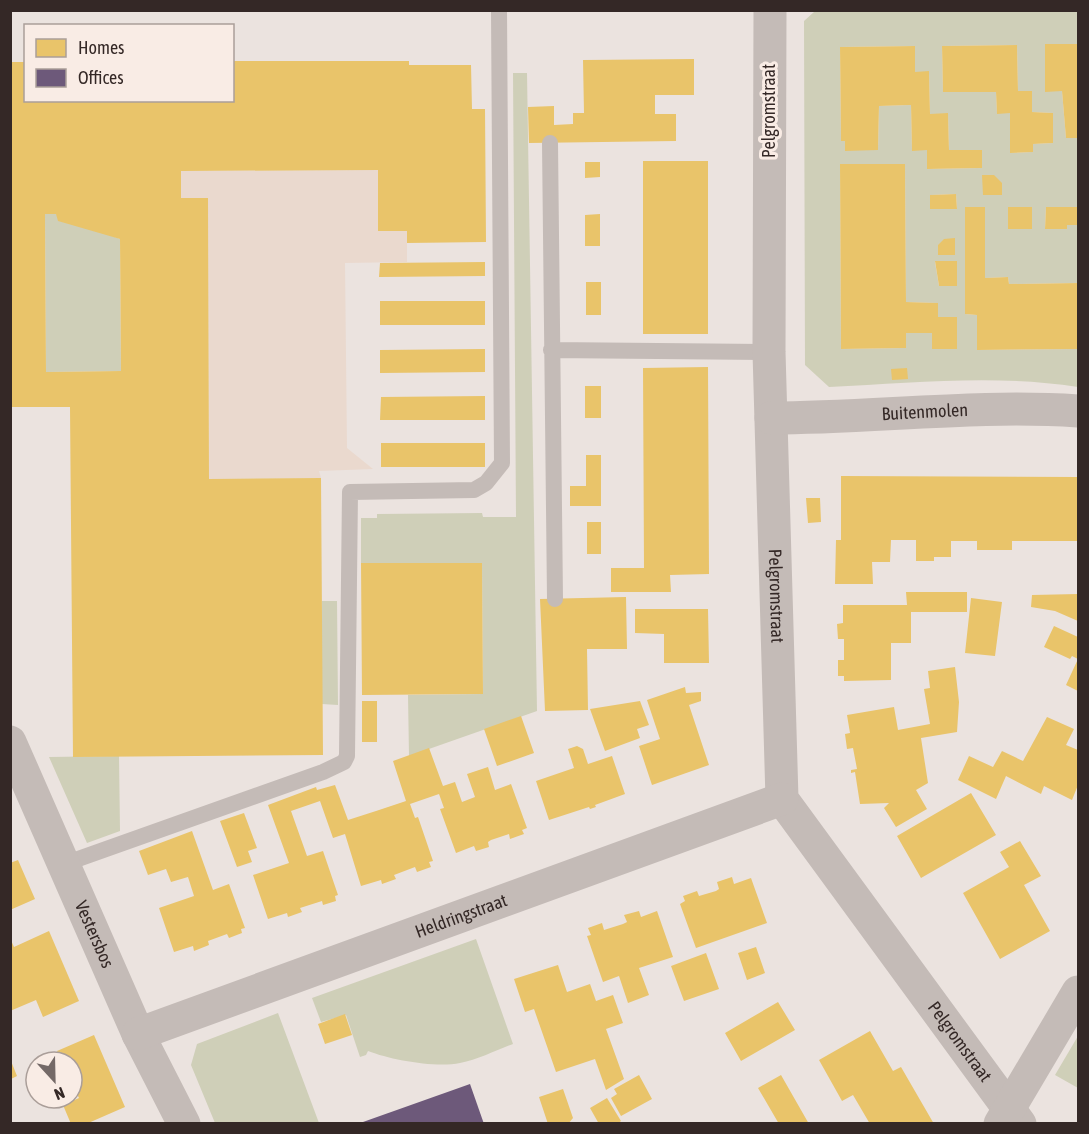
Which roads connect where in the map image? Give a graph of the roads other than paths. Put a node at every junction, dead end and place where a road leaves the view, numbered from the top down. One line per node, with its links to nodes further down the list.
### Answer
1 (499, 10): 11 (lane)
2 (770, 10): 5 (street, Pelgromstraat)
3 (550, 143): 4 (lane)
4 (551, 350): 5 (lane); 8 (lane)
5 (769, 352): 7 (street, Pelgromstraat)
6 (1078, 411): 7 (street, Buitenmolen)
7 (771, 418): 10 (street, Pelgromstraat)
8 (555, 599)
9 (10, 742): 11 (street, Vestersbos)
10 (782, 799): 13 (street, Heldringstraat); 14 (street, Pelgromstraat)
11 (64, 864): 13 (street, Vestersbos)
12 (1078, 992): 14 (street)
13 (138, 1034): 15 (street, Vestersbos)
14 (1010, 1119)
15 (184, 1124)

